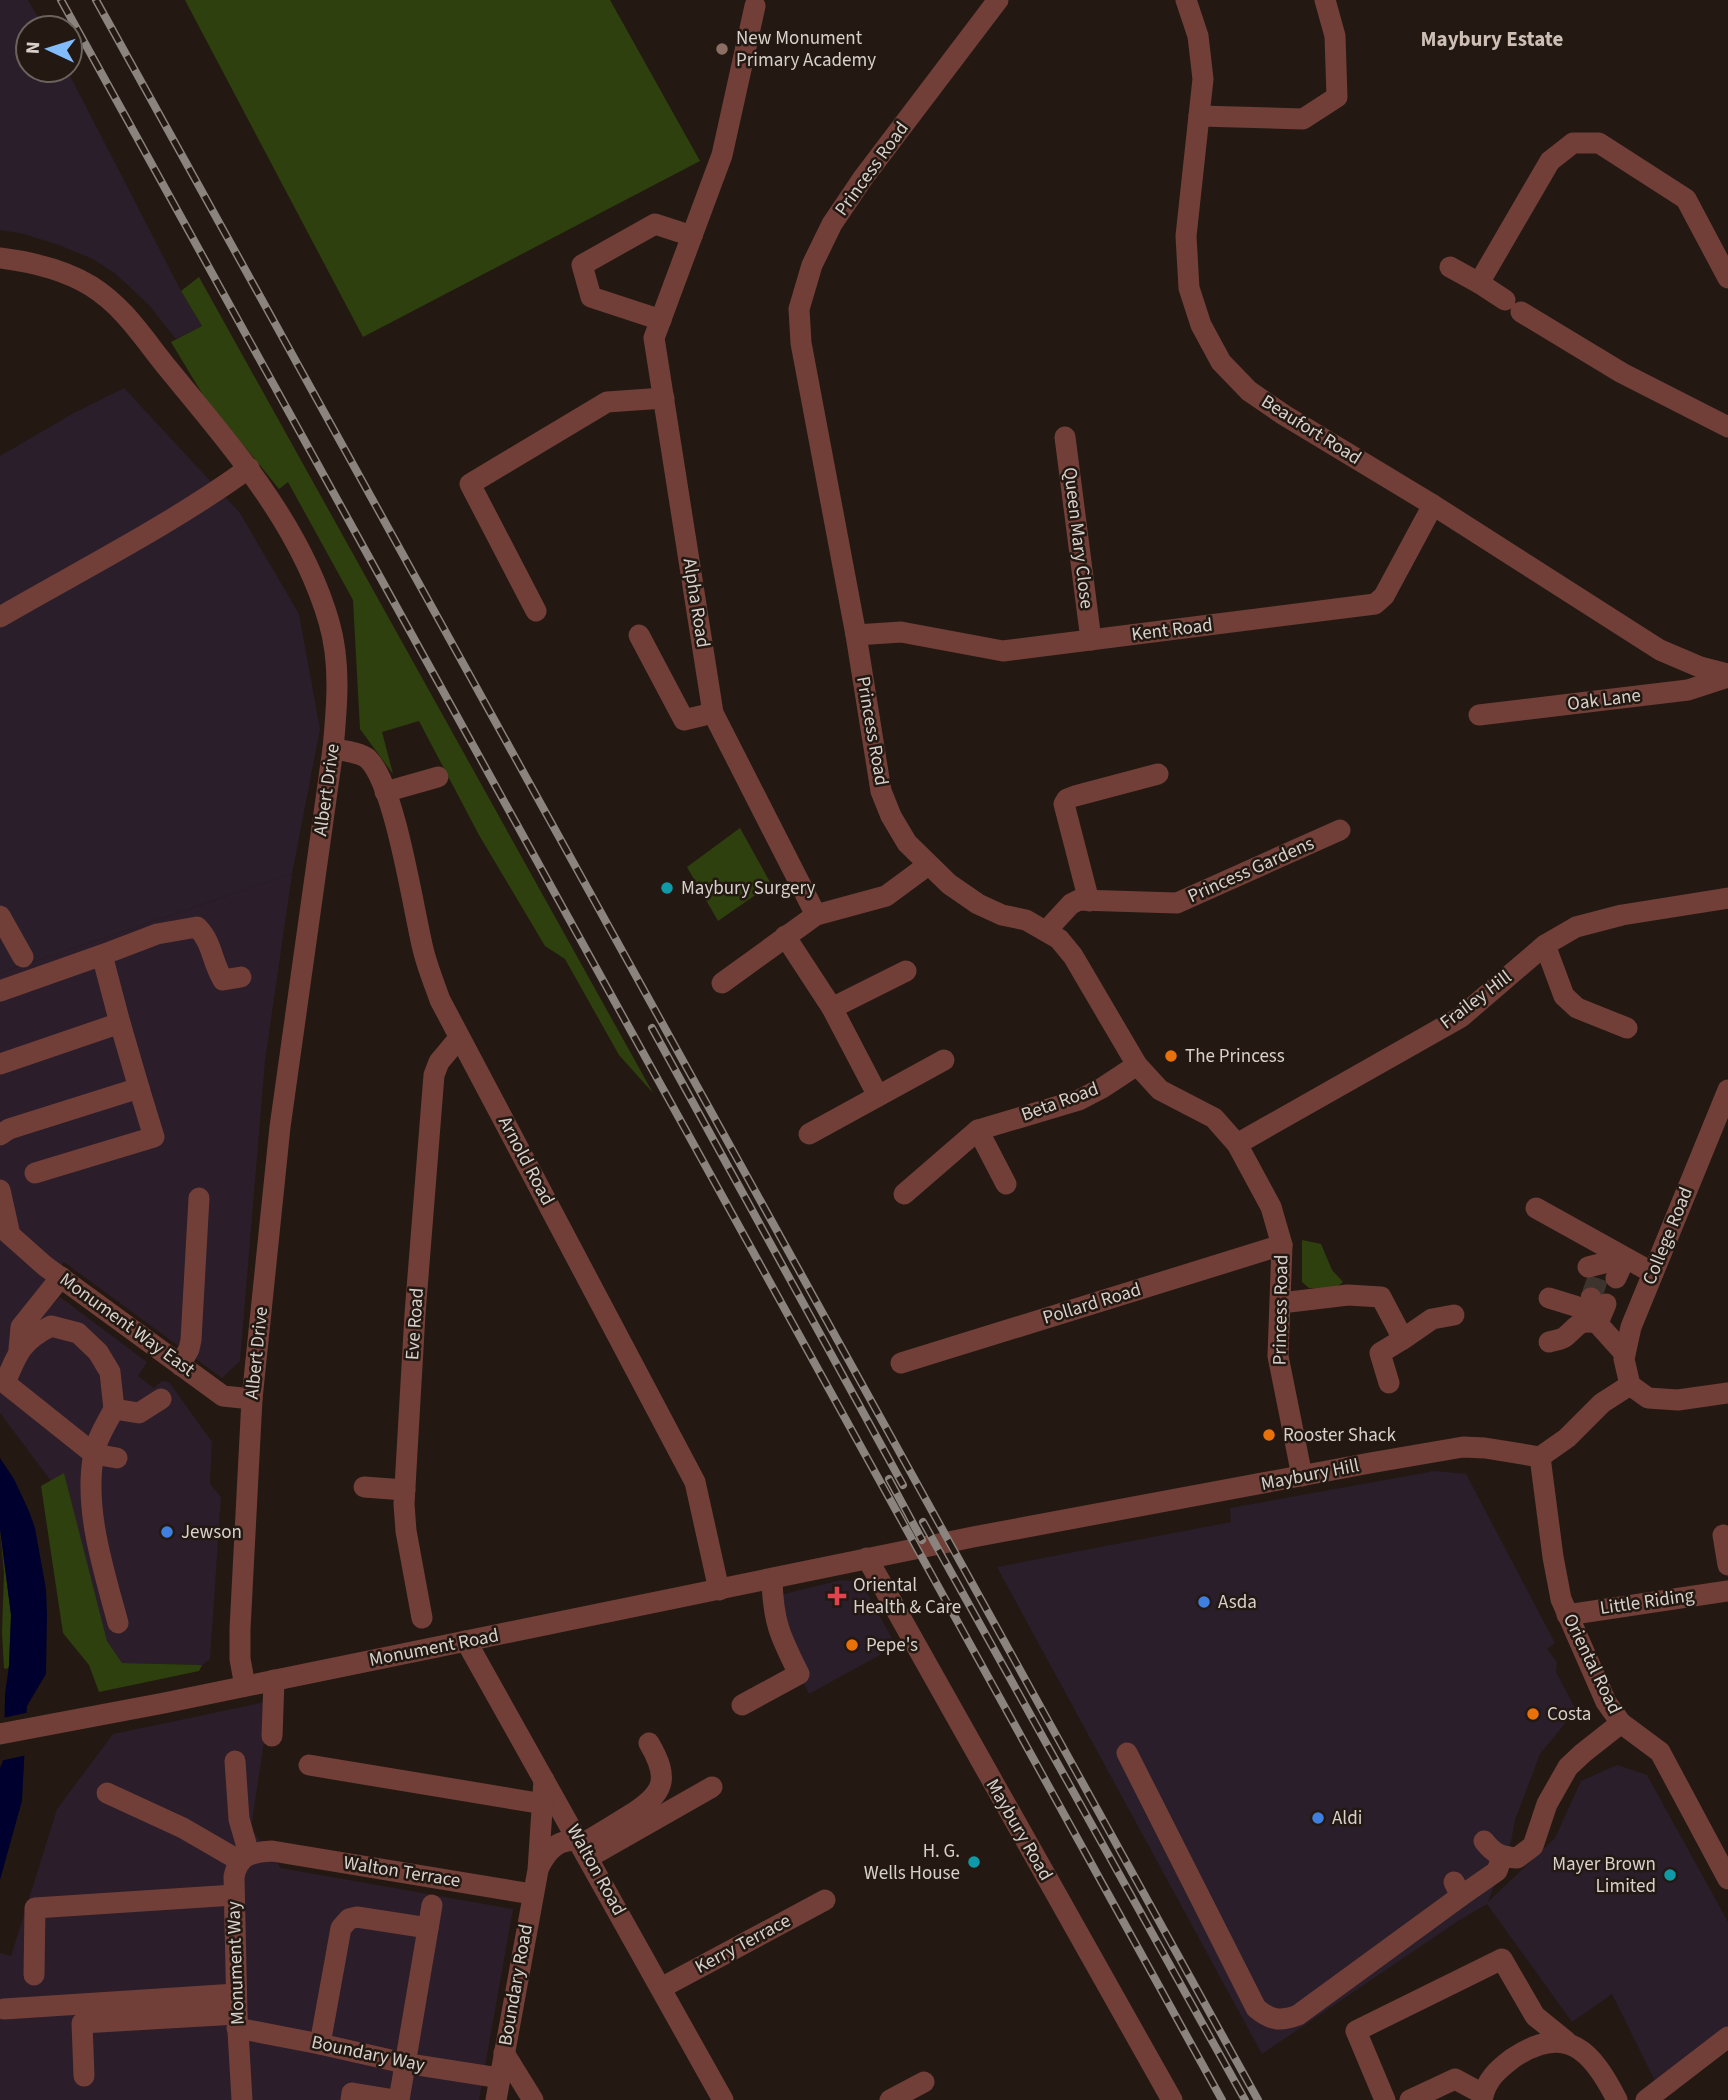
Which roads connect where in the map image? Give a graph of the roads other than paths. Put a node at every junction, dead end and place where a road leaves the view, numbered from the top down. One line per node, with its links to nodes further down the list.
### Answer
1 (998, 0): 20 (street, Princess Road)
2 (1186, 0): 5 (street, Beaufort Road)
3 (1325, 0): 5 (street)
4 (755, 6): 6 (street, Alpha Road)
5 (1199, 116): 16 (street, Beaufort Road)
6 (692, 236): 11 (street, Alpha Road); 11 (street)
7 (0, 258): 15 (street, Albert Drive)
8 (1450, 267): 10 (street)
9 (1728, 278): 10 (street)
10 (1479, 283): 13 (street)
11 (661, 320): 12 (street, Alpha Road)
12 (664, 398): 17 (street); 23 (street, Alpha Road)
13 (1725, 419)
14 (1065, 437): 21 (street, Queen Mary Close)
15 (249, 467): 18 (street); 25 (street, Albert Drive)
16 (1433, 505): 21 (street, Kent Road); 22 (street, Beaufort Road)
17 (536, 611)
18 (0, 617)
19 (639, 635): 23 (street)
20 (856, 635): 21 (street, Kent Road); 30 (street, Princess Road)
21 (1091, 640)
22 (1728, 675): 24 (street, Oak Lane)
23 (713, 713): 33 (street, Alpha Road)
24 (1479, 715)
25 (332, 749): 28 (street, Arnold Road); 82 (street, Albert Drive)
26 (1158, 774): 32 (street)
27 (438, 777): 28 (street)
28 (385, 793): 47 (street, Arnold Road)
29 (1340, 830): 32 (street, Princess Gardens)
30 (928, 865): 33 (street); 35 (street, Princess Road)
31 (1728, 898): 37 (street, Frailey Hill)
32 (1089, 901): 35 (street, Princess Gardens)
33 (816, 915): 36 (street)
34 (0, 916): 39 (street)
35 (1047, 930): 50 (street, Princess Road)
36 (785, 936): 42 (street); 44 (street)
37 (1545, 945): 46 (street); 57 (street, Frailey Hill)
38 (102, 956): 41 (street); 43 (street); 45 (street)
39 (23, 957)
40 (906, 971): 44 (street)
41 (241, 977)
42 (722, 983)
43 (0, 991)
44 (832, 1008): 53 (street)
45 (120, 1023): 49 (street); 51 (street)
46 (1627, 1028)
47 (459, 1038): 89 (street, Eve Road); 94 (street, Arnold Road)
48 (944, 1060): 53 (street)
49 (0, 1063)
50 (1136, 1065): 54 (street, Beta Road); 57 (street, Princess Road)
51 (139, 1088): 56 (street); 58 (street)
52 (1728, 1090): 66 (street, College Road)
53 (878, 1096): 55 (street)
54 (978, 1130): 59 (street); 61 (street, Beta Road)
55 (810, 1133)
56 (0, 1135)
57 (1237, 1144): 65 (street, Princess Road)
58 (35, 1173)
59 (1006, 1184)
60 (0, 1190): 64 (street)
61 (904, 1194)
62 (199, 1198): 77 (street)
63 (1536, 1208): 66 (street)
64 (5, 1230): 67 (street, Monument Way East)
65 (1282, 1245): 69 (street, Princess Road); 76 (street, Pollard Road)
66 (1653, 1273): 75 (street, College Road)
67 (61, 1278): 74 (street); 77 (street, Monument Way East)
68 (1549, 1298): 70 (street)
69 (1281, 1303): 72 (street); 87 (street, Princess Road)
70 (1590, 1306): 73 (street); 75 (street)
71 (1454, 1315): 72 (street)
72 (1403, 1339): 78 (street)
73 (1549, 1342)
74 (19, 1349): 83 (street); 84 (street)
75 (1625, 1354): 79 (street, College Road)
76 (901, 1363)
77 (180, 1364): 82 (street, Monument Way East)
78 (1389, 1383)
79 (1630, 1385): 80 (street); 85 (street)
80 (1728, 1393)
81 (161, 1399): 83 (street)
82 (252, 1399): 101 (street, Albert Drive)
83 (114, 1409): 84 (street)
84 (94, 1454): 86 (street); 98 (street)
85 (1539, 1457): 87 (street, Maybury Hill); 96 (street, Oriental Road)
86 (117, 1458)
87 (1302, 1476): 91 (street, Maybury Hill)
88 (364, 1487): 89 (street)
89 (405, 1490): 97 (street, Eve Road)
90 (1723, 1535): 92 (street)
91 (867, 1558): 93 (street, Monument Road); 145 (street, Maybury Road)
92 (1728, 1565)
93 (772, 1586): 94 (street, Monument Road); 102 (street)
94 (719, 1590): 99 (street, Monument Road)
95 (1728, 1591): 96 (street, Little Riding)
96 (1567, 1615): 103 (street, Oriental Road)
97 (422, 1618)
98 (118, 1623)
99 (466, 1641): 100 (street, Monument Road); 110 (street, Walton Road)
100 (274, 1680): 101 (street, Monument Road); 105 (street)
101 (245, 1686): 104 (street, Monument Road)
102 (742, 1705)
103 (1621, 1723): 116 (street); 119 (street, Oriental Road)
104 (0, 1734)
105 (272, 1736)
106 (649, 1743): 115 (street)
107 (1127, 1753): 116 (street)
108 (234, 1760): 117 (street)
109 (309, 1765): 113 (street)
110 (544, 1778): 113 (street, Boundary Road); 115 (street, Walton Road)
111 (712, 1787): 115 (street)
112 (107, 1793): 117 (street)
113 (544, 1804): 118 (street, Boundary Road)
114 (1484, 1841): 116 (street)
115 (584, 1847): 118 (street, Boundary Road); 126 (street, Walton Road)
116 (1502, 1857)
117 (245, 1858): 120 (street, Walton Terrace); 121 (street, Monument Way)
118 (538, 1870): 120 (street, Boundary Road)
119 (1728, 1879)
120 (532, 1894): 132 (street, Boundary Road)
121 (234, 1895): 125 (street); 128 (street, Monument Way)
122 (825, 1900): 126 (street, Kerry Terrace)
123 (432, 1905): 124 (street)
124 (428, 1928): 131 (street); 133 (street)
125 (34, 1975)
126 (661, 1988): 143 (street, Walton Road)
127 (4, 2009): 128 (street)
128 (237, 2012): 131 (street, Boundary Way); 134 (street); 138 (street, Monument Way)
129 (1728, 2038): 149 (street)
130 (1567, 2042): 137 (street); 146 (street); 148 (street)
131 (320, 2044): 133 (street, Boundary Way)
132 (504, 2053): 135 (street, Boundary Road); 142 (street)
133 (404, 2063): 135 (street, Boundary Way); 140 (street)
134 (84, 2076)
135 (500, 2078): 141 (street, Boundary Road)
136 (924, 2082): 144 (street)
137 (1483, 2097): 147 (street)
138 (242, 2100)
139 (351, 2100): 140 (street)
140 (397, 2100)
141 (496, 2100)
142 (533, 2100)
143 (723, 2100)
144 (890, 2100)
145 (1172, 2100)
146 (1385, 2100)
147 (1410, 2100)
148 (1617, 2100)
149 (1646, 2100)

